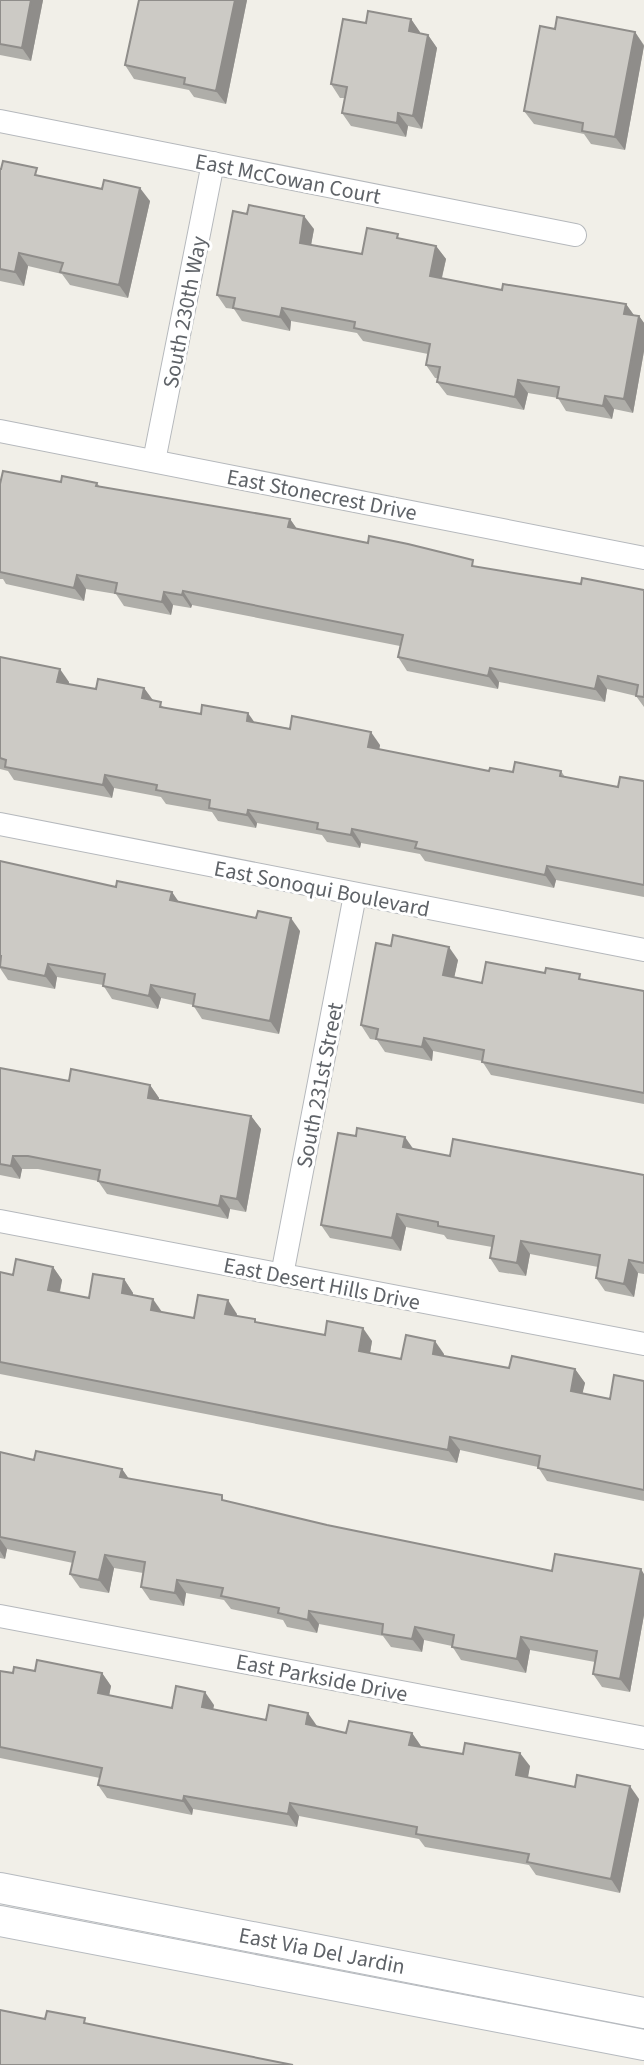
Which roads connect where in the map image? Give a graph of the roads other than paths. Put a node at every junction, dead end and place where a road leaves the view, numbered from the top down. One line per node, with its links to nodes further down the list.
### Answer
1 (0, 121): 2 (street, East McCowan Court)
2 (213, 163): 3 (street, East McCowan Court); 5 (street, South 230th Way)
3 (575, 235)
4 (0, 431): 5 (street, East Stonecrest Drive)
5 (154, 461): 6 (street, East Stonecrest Drive)
6 (644, 558)
7 (0, 824): 8 (street, East Sonoqui Boulevard)
8 (355, 895): 9 (street, East Sonoqui Boulevard); 11 (street, South 231st Street)
9 (644, 950)
10 (0, 1221): 11 (street, East Desert Hills Drive)
11 (282, 1275): 12 (street, East Desert Hills Drive)
12 (644, 1344)
13 (0, 1616): 14 (street, East Parkside Drive)
14 (644, 1738)
15 (0, 1888): 17 (street, East Via Del Jardin)
16 (0, 1921): 18 (street, East Via Del Jardin)
17 (644, 2013)
18 (644, 2045)

